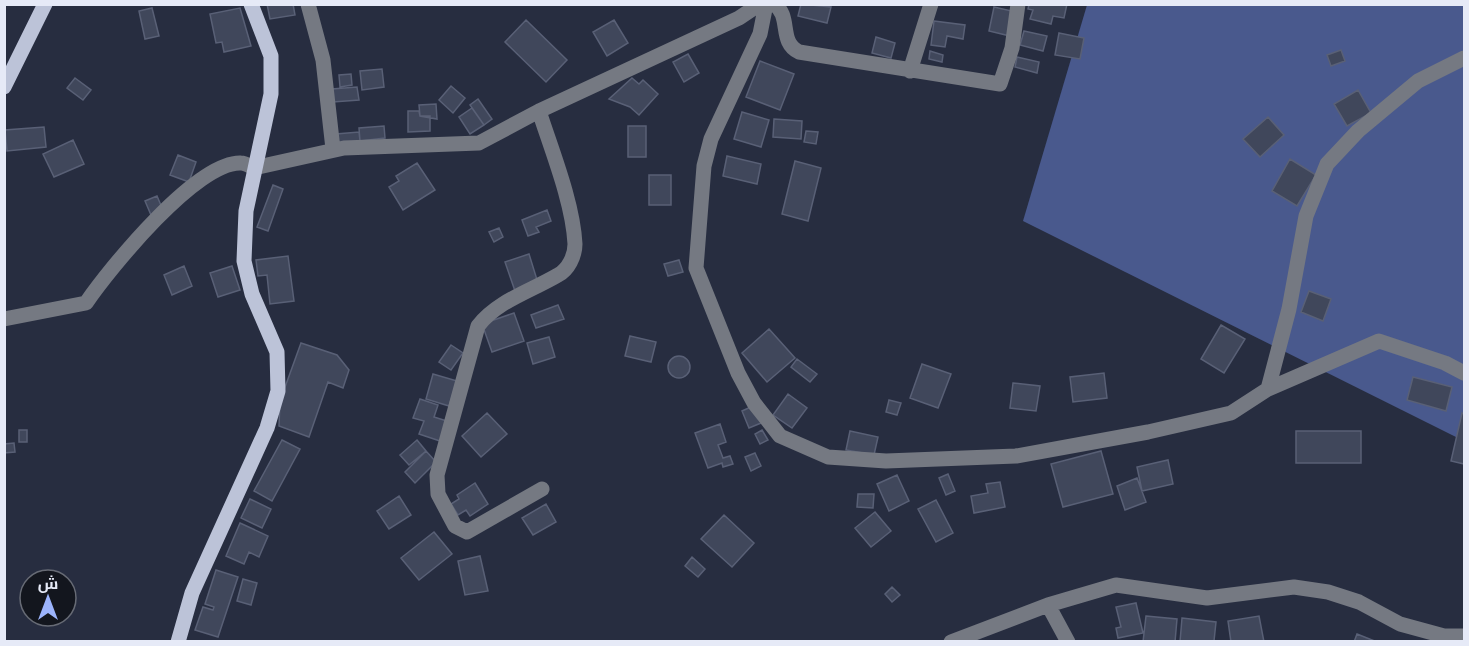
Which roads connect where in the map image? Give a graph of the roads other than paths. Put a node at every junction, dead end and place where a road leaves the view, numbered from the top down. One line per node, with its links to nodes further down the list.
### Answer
1 (45, 4): 11 (main road)
2 (251, 4): 14 (main road)
3 (308, 4): 13 (street)
4 (760, 4): 12 (street)
5 (766, 4): 17 (street)
6 (774, 4): 10 (street)
7 (931, 4): 10 (street)
8 (1018, 4): 10 (street)
9 (1464, 58): 17 (street)
10 (910, 71)
11 (4, 87)
12 (539, 111): 13 (street); 18 (street)
13 (333, 149): 14 (street)
14 (254, 168): 15 (street); 21 (main road)
15 (4, 319)
16 (1464, 373): 17 (street)
17 (1268, 389)
18 (542, 489)
19 (1048, 606): 20 (street); 22 (street); 23 (street)
20 (1464, 636)
21 (178, 642)
22 (951, 642)
23 (1068, 642)

